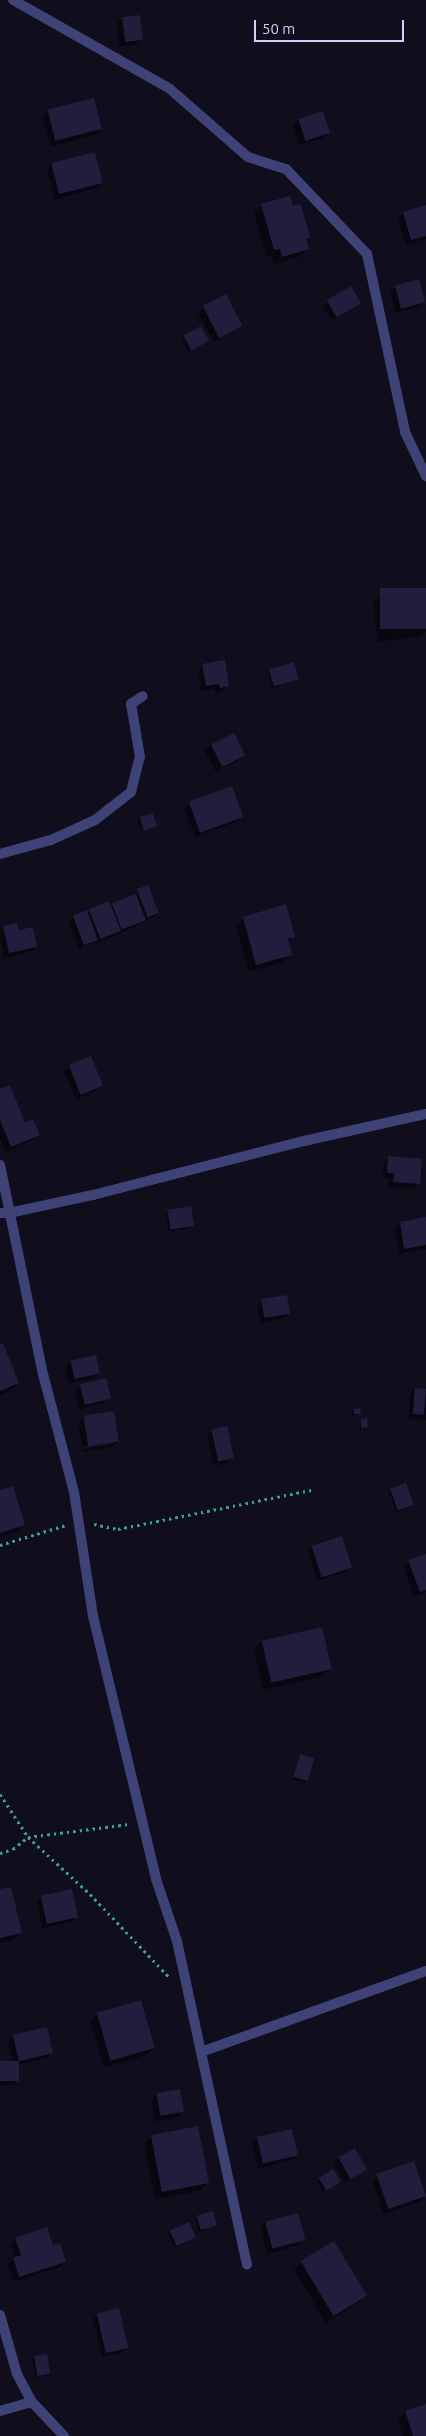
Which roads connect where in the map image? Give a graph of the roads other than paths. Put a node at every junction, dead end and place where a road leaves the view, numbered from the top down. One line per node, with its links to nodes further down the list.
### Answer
1 (13, 0): 2 (street)
2 (426, 476)
3 (143, 696): 4 (street)
4 (0, 854)
5 (426, 1114): 7 (street)
6 (0, 1165): 7 (street)
7 (5, 1213): 9 (street)
8 (426, 1971): 9 (street)
9 (200, 2052): 10 (street)
10 (247, 2266)
11 (0, 2315): 12 (street)
12 (32, 2402): 13 (street); 14 (street)
13 (0, 2412)
14 (64, 2436)

